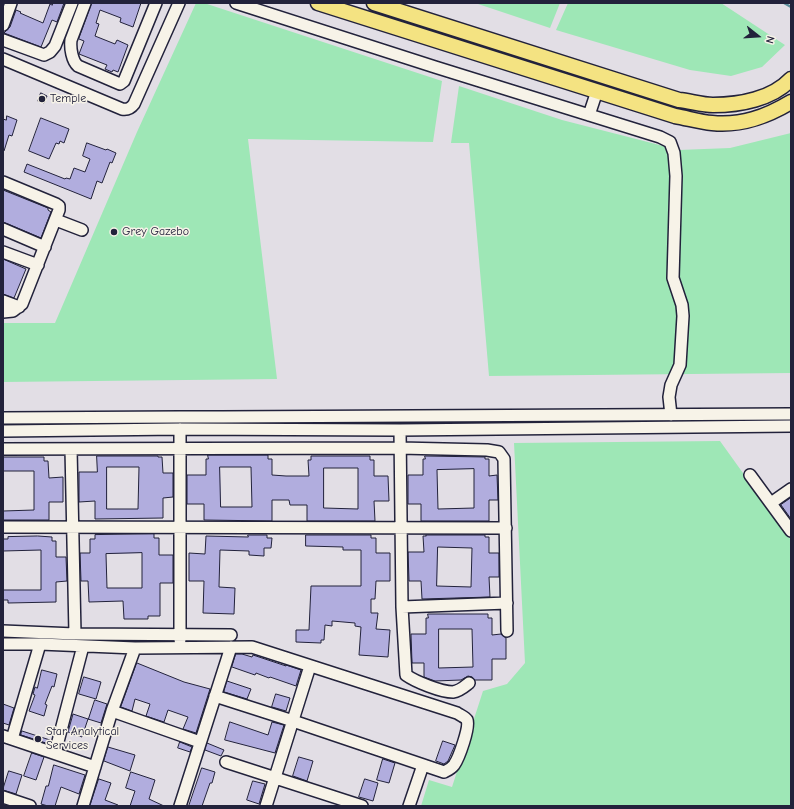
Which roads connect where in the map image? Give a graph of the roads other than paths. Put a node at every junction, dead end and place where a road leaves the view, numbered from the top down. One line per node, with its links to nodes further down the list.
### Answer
1 (11, 3): 9 (street)
2 (72, 3): 10 (street)
3 (85, 3): 4 (street)
4 (156, 3)
5 (179, 3): 11 (street)
6 (236, 3): 15 (street)
7 (318, 3): 13 (main road)
8 (374, 3): 12 (main road)
9 (3, 25)
10 (3, 40)
11 (3, 59)
12 (791, 79)
13 (597, 91): 14 (main road); 15 (street)
14 (791, 102)
15 (589, 115): 26 (street)
16 (3, 182): 17 (street)
17 (56, 220): 19 (street); 20 (street)
18 (3, 229): 20 (street)
19 (82, 230)
20 (45, 247): 22 (street)
21 (3, 252): 22 (street)
22 (38, 265): 24 (street)
23 (3, 301): 24 (street)
24 (19, 307): 25 (street)
25 (3, 312)
26 (671, 414): 27 (street); 28 (street)
27 (791, 414)
28 (223, 417): 29 (street); 32 (street)
29 (3, 418)
30 (791, 426): 33 (street)
31 (180, 429): 32 (street); 34 (street); 38 (street)
32 (223, 430): 33 (street)
33 (400, 430): 35 (street)
34 (3, 431)
35 (400, 448): 38 (street); 45 (street); 46 (street)
36 (3, 449): 37 (street)
37 (71, 449): 38 (street); 43 (street)
38 (180, 449): 44 (street)
39 (750, 475): 41 (street)
40 (791, 489): 41 (street)
41 (771, 503): 47 (street)
42 (3, 527): 43 (street)
43 (73, 527): 44 (street); 52 (street)
44 (180, 527): 45 (street); 53 (street)
45 (401, 528): 46 (street); 49 (street)
46 (506, 528): 48 (street)
47 (791, 531)
48 (507, 603): 49 (street); 51 (street)
49 (402, 607): 61 (street)
50 (3, 631): 52 (street)
51 (507, 631)
52 (75, 634): 53 (street)
53 (180, 634): 54 (street); 59 (street)
54 (231, 641): 59 (street); 60 (street); 62 (street)
55 (3, 644): 56 (street)
56 (40, 644): 57 (street); 65 (street)
57 (83, 646): 58 (street); 67 (street)
58 (135, 648): 59 (street); 63 (street)
59 (180, 648)
60 (310, 666): 64 (street); 69 (street)
61 (470, 684)
62 (215, 696): 64 (street); 66 (street)
63 (112, 711): 66 (street); 70 (street)
64 (293, 721): 69 (street); 71 (street)
65 (8, 738): 67 (street)
66 (200, 742): 75 (street)
67 (55, 753): 70 (street)
68 (226, 762): 71 (street)
69 (423, 765): 78 (street)
70 (95, 767): 74 (street)
71 (275, 778): 76 (street); 77 (street)
72 (3, 797): 73 (street)
73 (30, 806)
74 (83, 806)
75 (180, 806)
76 (266, 806)
77 (362, 806)
78 (409, 806)

